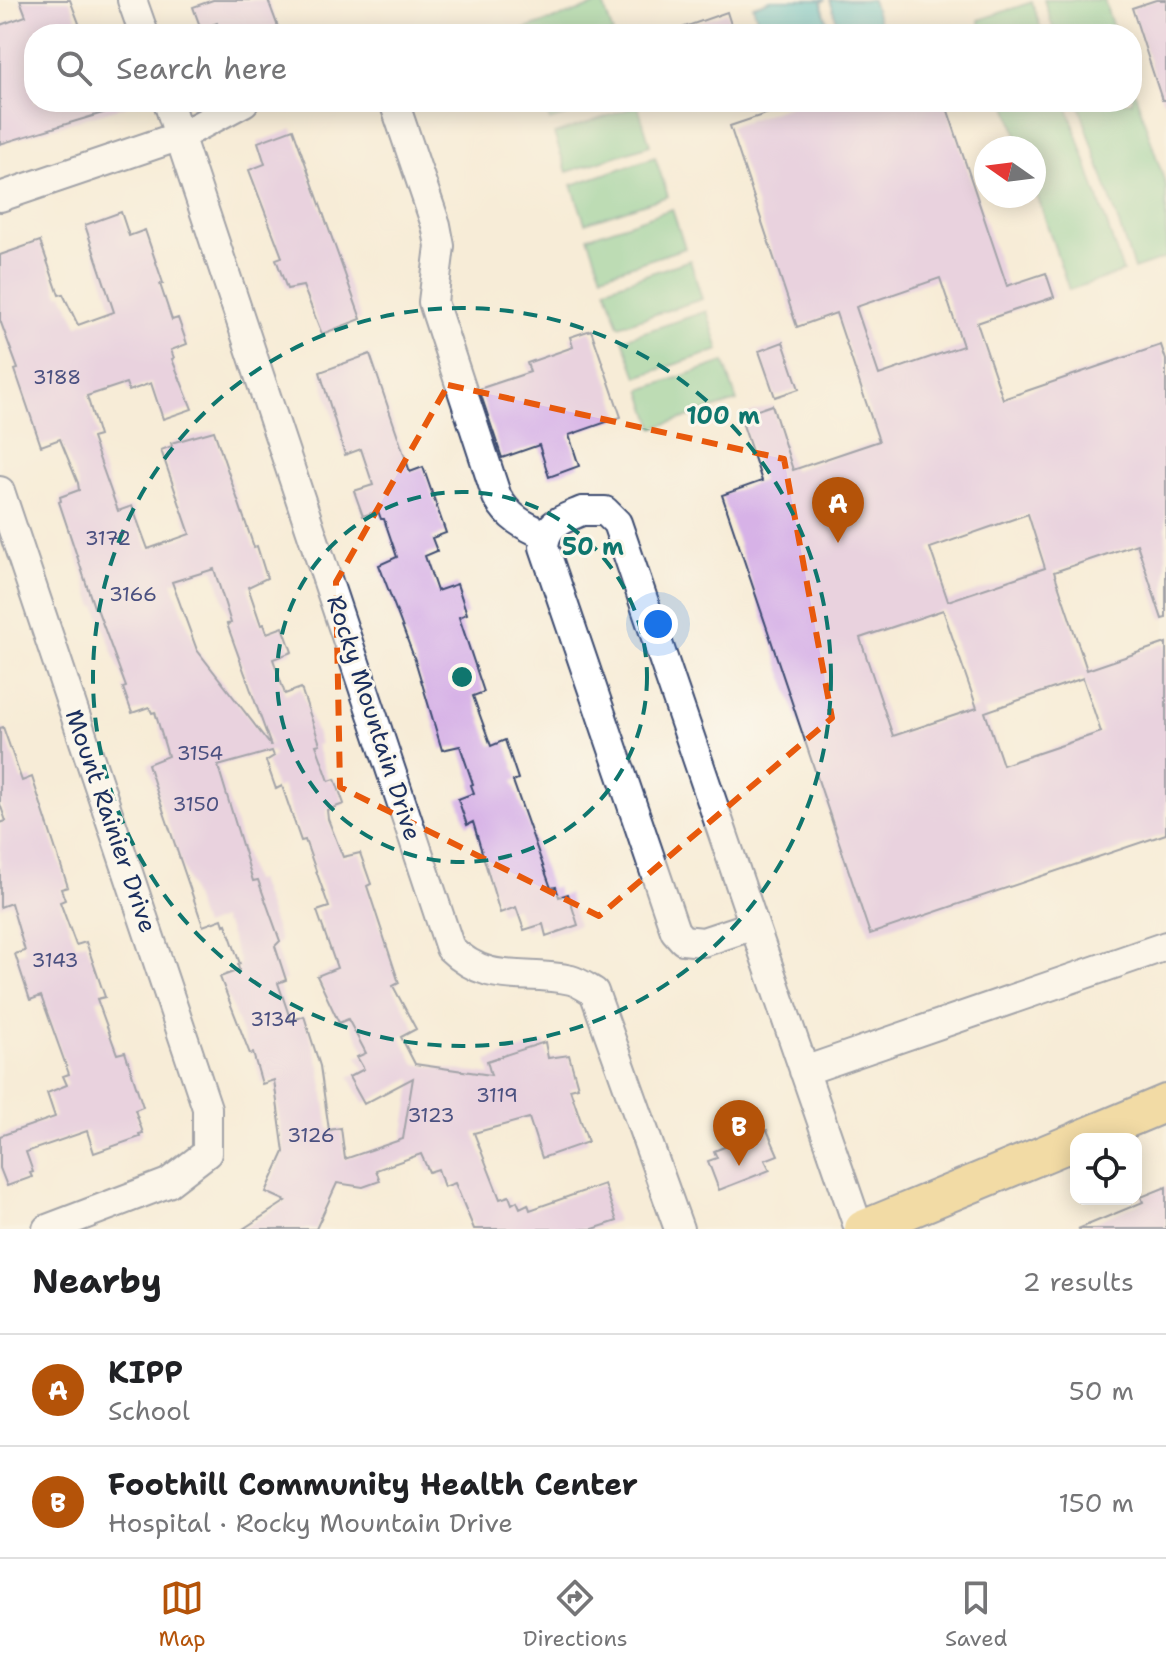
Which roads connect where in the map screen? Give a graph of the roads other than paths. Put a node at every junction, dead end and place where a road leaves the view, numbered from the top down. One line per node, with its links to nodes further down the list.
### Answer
1 (132, 0): 2 (street)
2 (140, 24)
3 (172, 112): 6 (street, Rocky Mountain Drive)
4 (225, 112): 6 (street)
5 (397, 112): 9 (street)
6 (180, 136): 7 (street); 17 (street, Rocky Mountain Drive)
7 (0, 197)
8 (0, 491): 16 (street, Mount Rainier Drive)
9 (545, 535): 10 (street); 10 (street)
10 (754, 925): 12 (street)
11 (1166, 946): 12 (street)
12 (804, 1071): 18 (street)
13 (1166, 1103): 14 (main road)
14 (1095, 1133)
15 (1070, 1143): 18 (main road)
16 (47, 1229)
17 (679, 1229)
18 (861, 1229)

